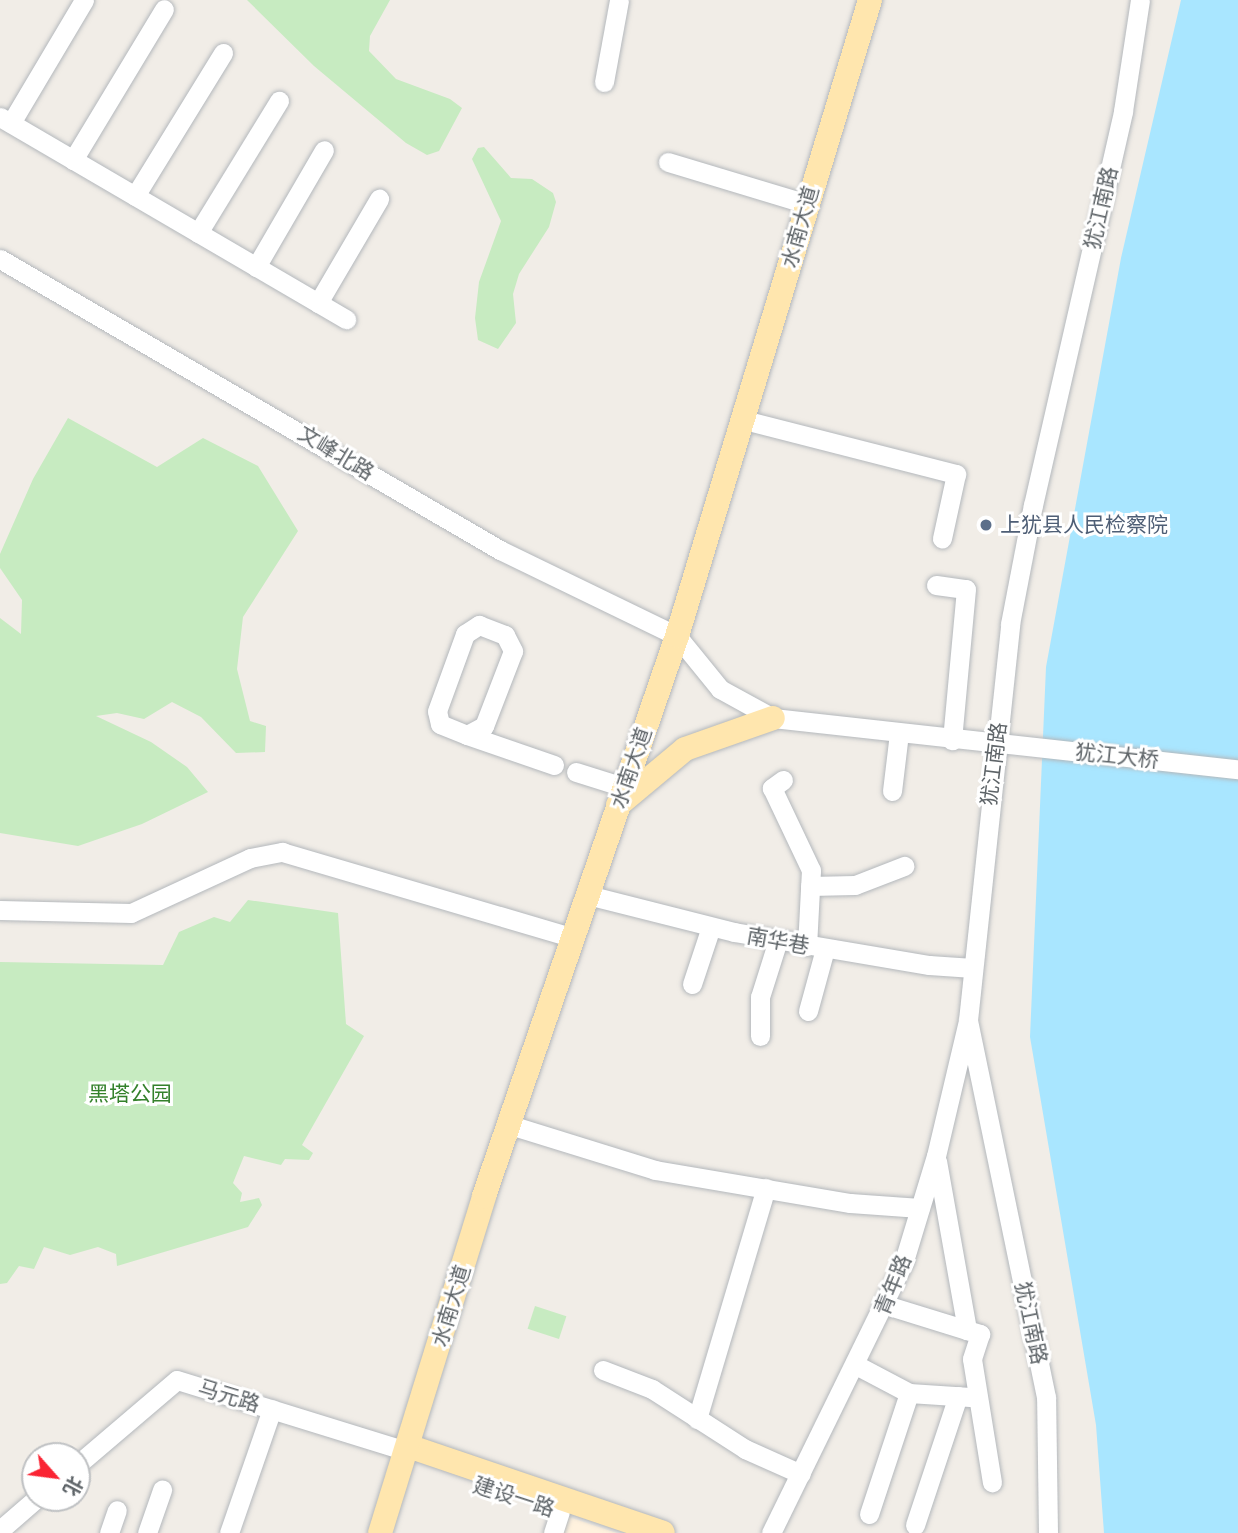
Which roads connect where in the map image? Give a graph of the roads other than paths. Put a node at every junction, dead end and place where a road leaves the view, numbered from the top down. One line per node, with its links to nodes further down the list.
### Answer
1 (84, 0): 9 (street)
2 (619, 0): 7 (street)
3 (870, 0): 15 (main road, 水南大道)
4 (1140, 0): 29 (street, 犹江南路)
5 (164, 9): 11 (street)
6 (223, 54): 13 (street)
7 (604, 82)
8 (279, 101): 16 (street)
9 (6, 120): 11 (street)
10 (324, 150): 18 (street)
11 (73, 160): 13 (street)
12 (668, 162): 15 (street)
13 (135, 196): 16 (street)
14 (379, 199): 19 (street)
15 (807, 204): 21 (main road, 水南大道)
16 (198, 233): 18 (street)
17 (0, 259): 24 (street, 文峰北路)
18 (256, 267): 19 (street)
19 (318, 303): 20 (street)
20 (346, 319)
21 (744, 419): 22 (street); 24 (main road, 水南大道)
22 (942, 538)
23 (936, 585): 28 (street)
24 (677, 636): 25 (street); 35 (main road, 水南大道)
25 (773, 718): 26 (street, 犹江大桥); 35 (main road)
26 (899, 733): 28 (street, 犹江大桥); 34 (street)
27 (467, 735): 27 (street); 30 (street)
28 (952, 740): 29 (street, 犹江大桥)
29 (996, 745): 31 (street, 犹江大桥); 44 (street, 犹江南路)
30 (554, 765)
31 (1238, 769)
32 (576, 772): 35 (street)
33 (783, 780): 37 (street)
34 (892, 791)
35 (621, 796): 38 (main road, 水南大道)
36 (904, 866): 37 (street)
37 (810, 886): 43 (street)
38 (588, 895): 40 (street, 南华巷); 41 (main road, 水南大道)
39 (0, 910): 41 (street)
40 (711, 926): 42 (street, 南华巷); 45 (street)
41 (574, 938): 49 (main road, 水南大道)
42 (778, 940): 43 (street, 南华巷); 48 (street)
43 (816, 947): 44 (street, 南华巷); 46 (street)
44 (973, 968): 47 (street, 犹江南路)
45 (692, 985)
46 (808, 1012)
47 (968, 1020): 50 (street, 青年路); 80 (street, 犹江南路)
48 (760, 1036)
49 (510, 1125): 51 (street); 63 (main road, 水南大道)
50 (936, 1156): 52 (street, 青年路); 54 (street)
51 (766, 1188): 52 (street); 61 (street)
52 (920, 1208): 53 (street, 青年路)
53 (886, 1305): 54 (street); 55 (street, 青年路)
54 (967, 1330): 59 (street)
55 (856, 1366): 57 (street); 64 (street, 青年路)
56 (603, 1370): 61 (street)
57 (909, 1393): 58 (street); 69 (street)
58 (958, 1396): 59 (street); 71 (street)
59 (978, 1398): 65 (street)
60 (272, 1409): 62 (street, 马元路); 63 (street, 马元路); 75 (street)
61 (697, 1419): 64 (street)
62 (91, 1453)
63 (407, 1453): 70 (main road, 建设一路); 76 (main road, 水南大道); 78 (main road)
64 (801, 1474): 79 (street, 青年路)
65 (992, 1482)
66 (162, 1490): 74 (street)
67 (117, 1510): 73 (street)
68 (21, 1512): 72 (street)
69 (869, 1514)
70 (556, 1523): 77 (main road, 建设一路)
71 (915, 1525)
72 (0, 1530)
73 (109, 1533)
74 (147, 1533)
75 (229, 1533)
76 (380, 1533)
77 (625, 1533)
78 (663, 1533)
79 (771, 1533)
80 (1048, 1533)

